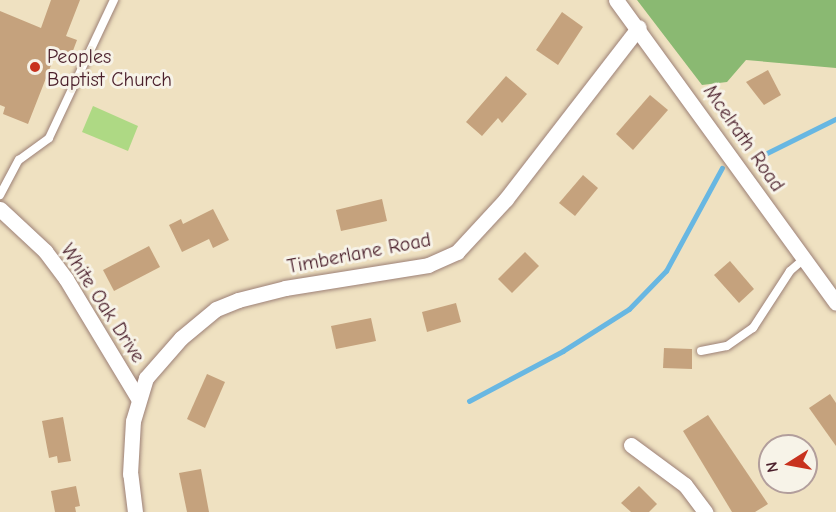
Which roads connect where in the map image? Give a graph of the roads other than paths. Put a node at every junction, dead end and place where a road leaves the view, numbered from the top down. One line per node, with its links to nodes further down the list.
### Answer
1 (114, 0): 4 (lane)
2 (616, 0): 3 (street, Mcelrath Road)
3 (639, 27): 6 (street, Mcelrath Road); 9 (street, Timberlane Road)
4 (0, 195)
5 (0, 209): 9 (street, White Oak Drive)
6 (804, 259): 7 (street, Mcelrath Road); 8 (lane)
7 (836, 303)
8 (701, 351)
9 (139, 400): 11 (street, Timberlane Road)
10 (631, 445): 12 (street)
11 (135, 512)
12 (705, 512)

